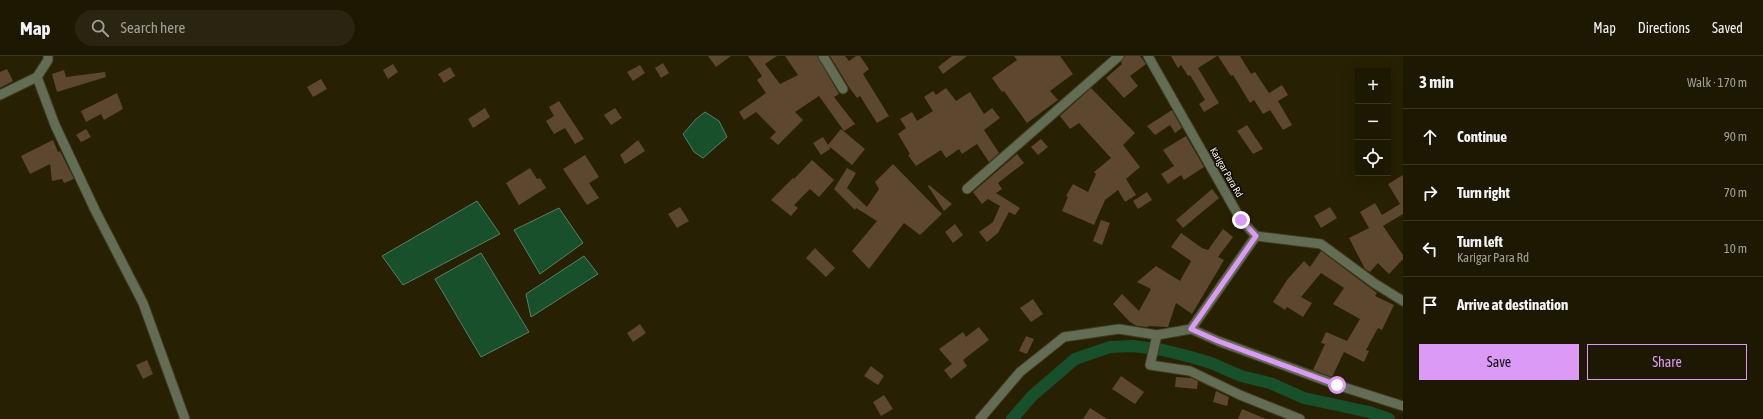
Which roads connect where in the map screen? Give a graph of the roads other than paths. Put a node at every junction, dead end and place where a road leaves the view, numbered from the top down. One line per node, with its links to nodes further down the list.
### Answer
1 (48, 56): 5 (street)
2 (823, 56): 6 (street)
3 (1119, 56): 8 (street)
4 (1148, 56): 9 (street, Karigar Para Rd)
5 (37, 77): 7 (street); 14 (street)
6 (843, 89)
7 (0, 95)
8 (967, 189)
9 (1256, 236): 10 (street); 11 (street)
10 (1403, 301)
11 (1191, 329): 12 (street); 13 (street)
12 (1157, 335): 15 (street); 16 (street)
13 (1403, 406)
14 (185, 419)
15 (980, 419)
16 (1300, 419)

